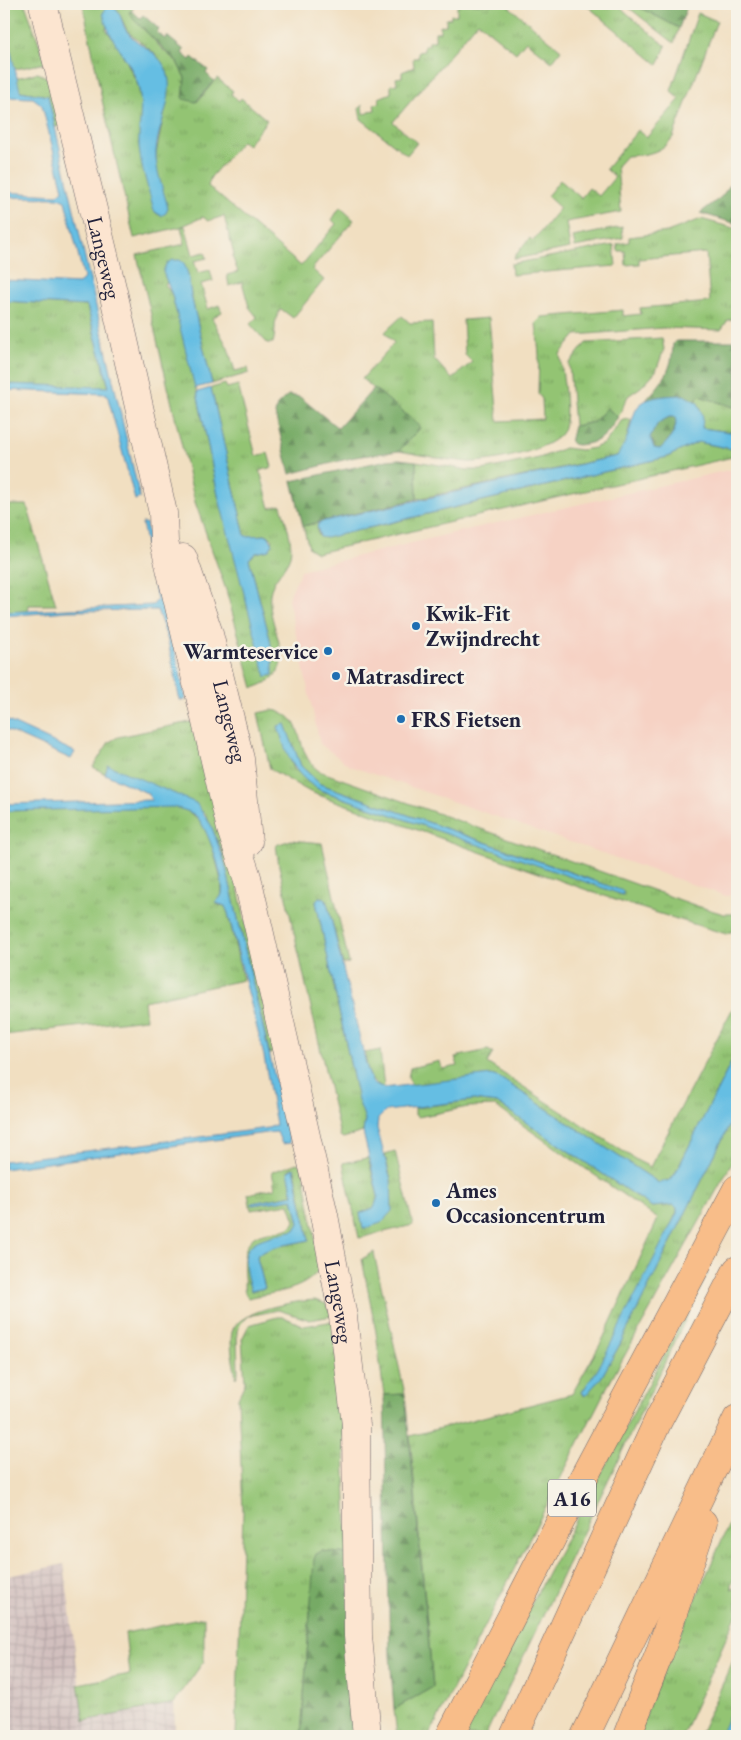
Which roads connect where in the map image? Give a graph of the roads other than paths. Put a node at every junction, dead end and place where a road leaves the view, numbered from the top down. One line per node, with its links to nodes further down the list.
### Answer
1 (43, 4): 5 (main road, Langeweg)
2 (737, 1189): 6 (highway, A16)
3 (737, 1270): 7 (highway, A16)
4 (737, 1421): 8 (highway); 9 (highway)
5 (367, 1736)
6 (450, 1736)
7 (514, 1736)
8 (586, 1736)
9 (627, 1736)

